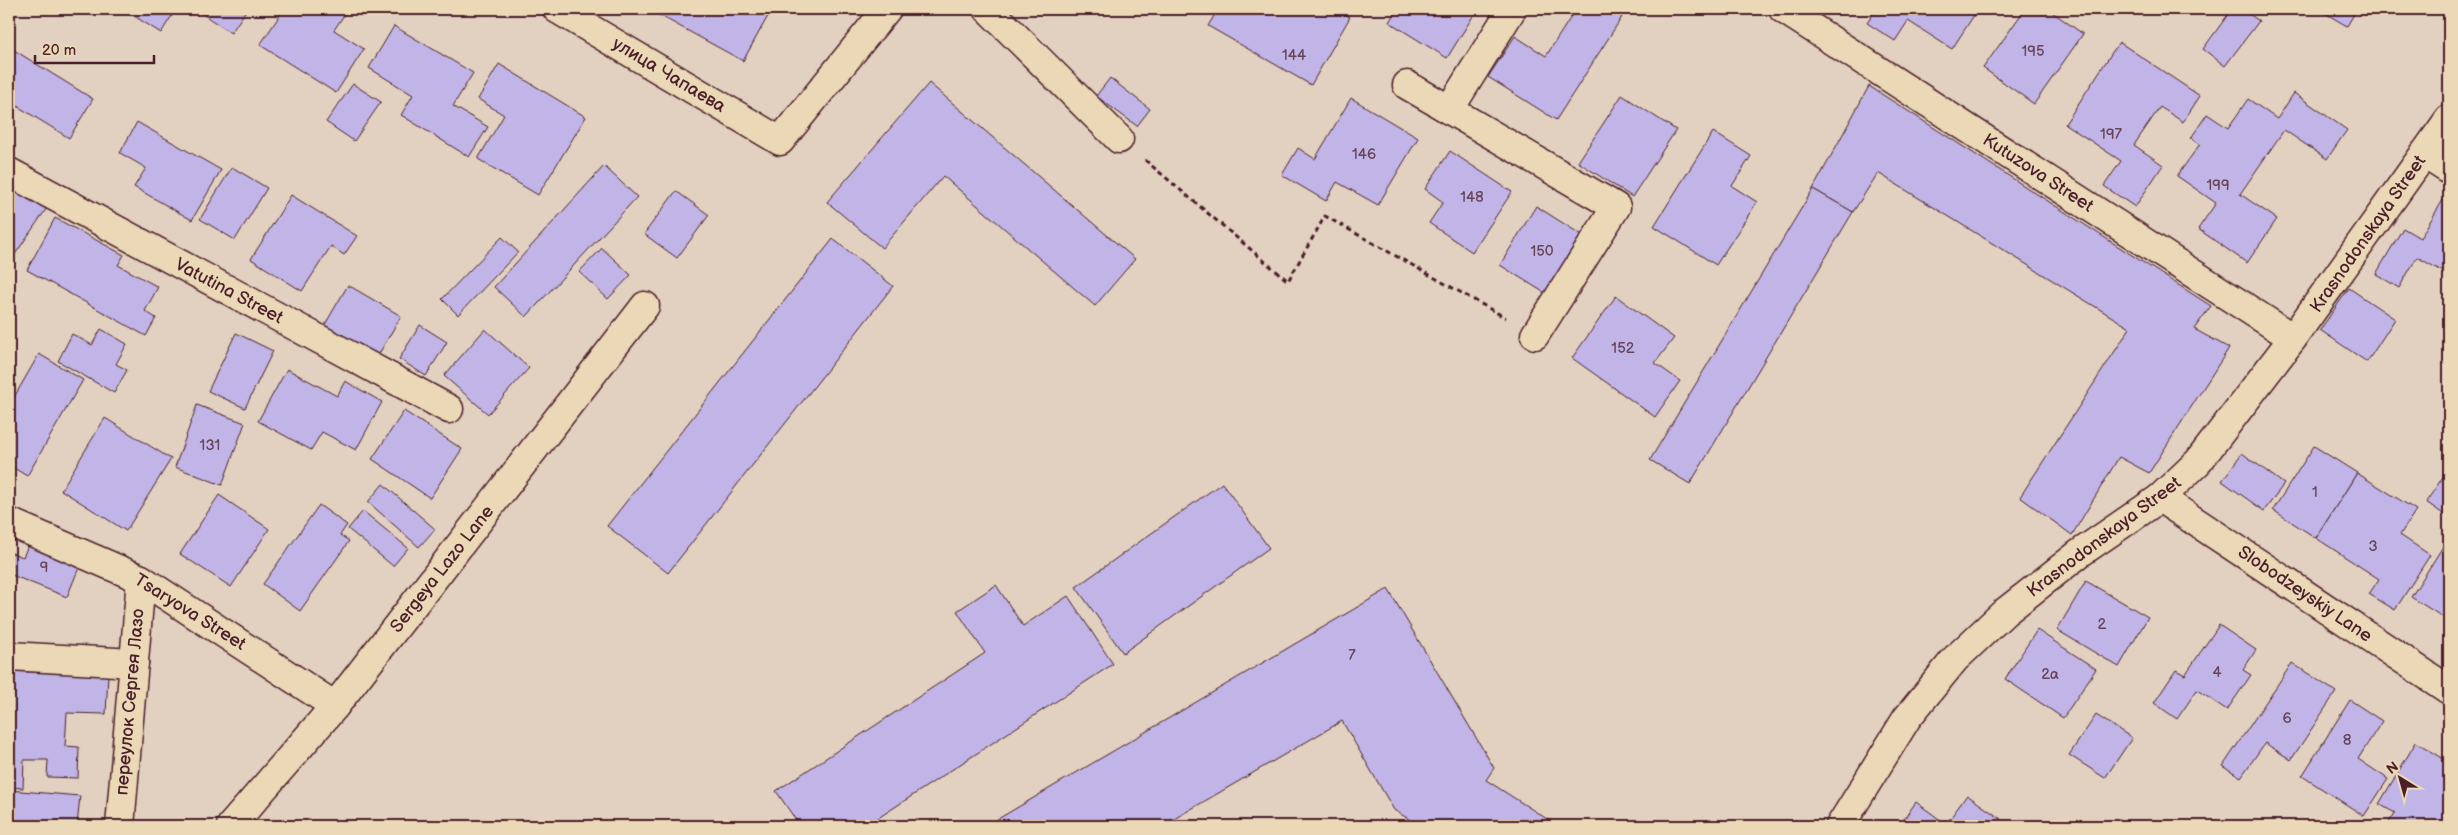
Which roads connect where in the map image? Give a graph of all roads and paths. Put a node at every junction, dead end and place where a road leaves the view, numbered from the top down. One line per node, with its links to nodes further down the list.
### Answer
1 (557, 9): 2 (street, улица Чапаева)
2 (888, 9)
3 (988, 9): 9 (street)
4 (1512, 9): 7 (street)
5 (1783, 9): 15 (street, Kutuzova Street)
6 (1406, 85): 7 (street)
7 (1449, 110): 14 (street)
8 (2449, 119): 10 (street, Krasnodonskaya Street)
9 (1119, 139): 14 (path)
10 (2424, 154): 11 (street); 15 (street, Krasnodonskaya Street)
11 (2449, 170)
12 (9, 172): 16 (street, Vatutina Street)
13 (645, 306): 23 (street, Sergeya Lazo Lane)
14 (1535, 335)
15 (2293, 338): 17 (street, Krasnodonskaya Street)
16 (449, 410)
17 (2160, 498): 22 (street, Slobodzeyskiy Lane); 26 (street, Krasnodonskaya Street)
18 (9, 522): 19 (street, Tsaryova Street)
19 (141, 578): 21 (street, переулок Сергея Лазо); 23 (street, Tsaryova Street)
20 (9, 656): 21 (street)
21 (134, 663): 24 (street, переулок Сергея Лазо)
22 (2449, 690)
23 (335, 706): 25 (street, Sergeya Lazo Lane)
24 (120, 826)
25 (231, 826)
26 (1840, 826)

